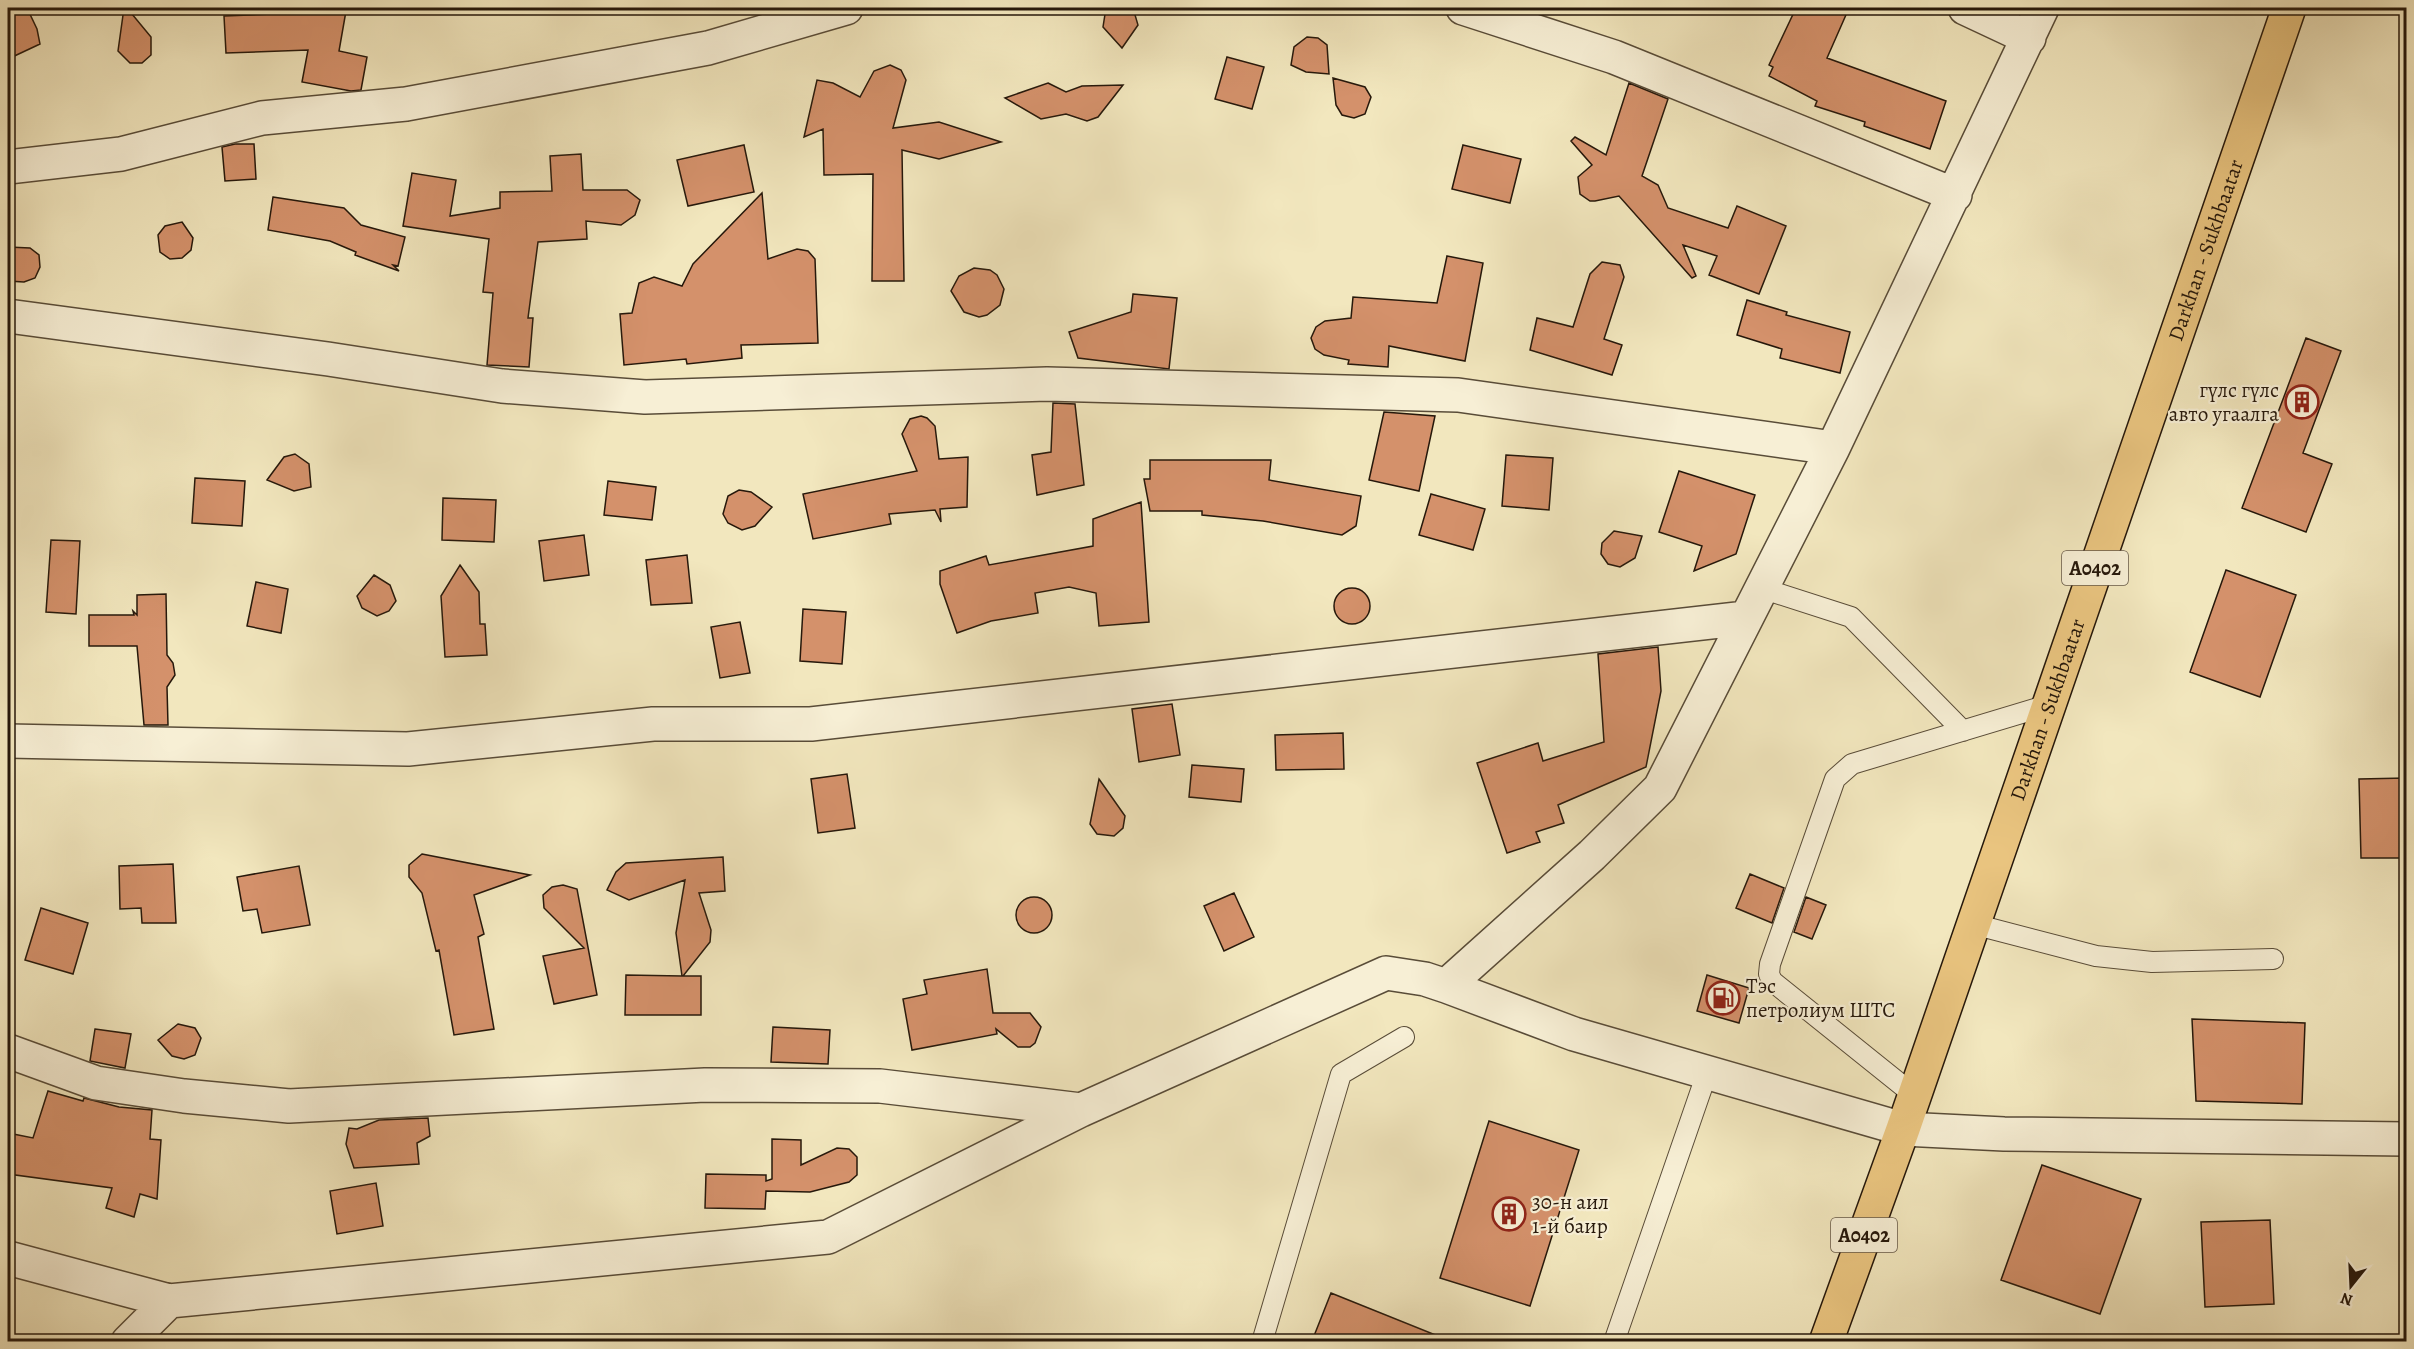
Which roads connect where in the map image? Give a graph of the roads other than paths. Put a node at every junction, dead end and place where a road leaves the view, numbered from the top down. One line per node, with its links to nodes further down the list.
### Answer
1 (846, 8): 7 (street)
2 (1463, 8): 8 (street)
3 (1965, 8): 6 (street)
4 (2042, 8): 6 (street)
5 (2289, 8): 13 (highway, Darkhan - Sukhbaatar / A0402)
6 (2029, 38): 8 (street)
7 (8, 167)
8 (1955, 195): 10 (street)
9 (8, 316): 10 (street)
10 (1833, 448): 11 (street)
11 (1761, 588): 12 (street); 14 (lane)
12 (1746, 618): 15 (street); 18 (street)
13 (2049, 705): 14 (lane); 16 (highway, Darkhan - Sukhbaatar / A0402)
14 (1963, 731): 22 (lane)
15 (8, 741)
16 (1973, 924): 17 (lane); 22 (highway, Darkhan - Sukhbaatar / A0402)
17 (2273, 959)
18 (1446, 986): 21 (street); 23 (street)
19 (1404, 1037): 29 (lane)
20 (8, 1051): 23 (street)
21 (1707, 1073): 24 (street); 30 (lane)
22 (1914, 1095): 24 (highway, Darkhan - Sukhbaatar / A0402)
23 (1081, 1110): 27 (street)
24 (1903, 1130): 25 (street); 31 (highway, Darkhan - Sukhbaatar / A0402)
25 (2406, 1139)
26 (8, 1258): 27 (street)
27 (169, 1301): 28 (street)
28 (128, 1341)
29 (1262, 1341)
30 (1614, 1341)
31 (1826, 1341)

